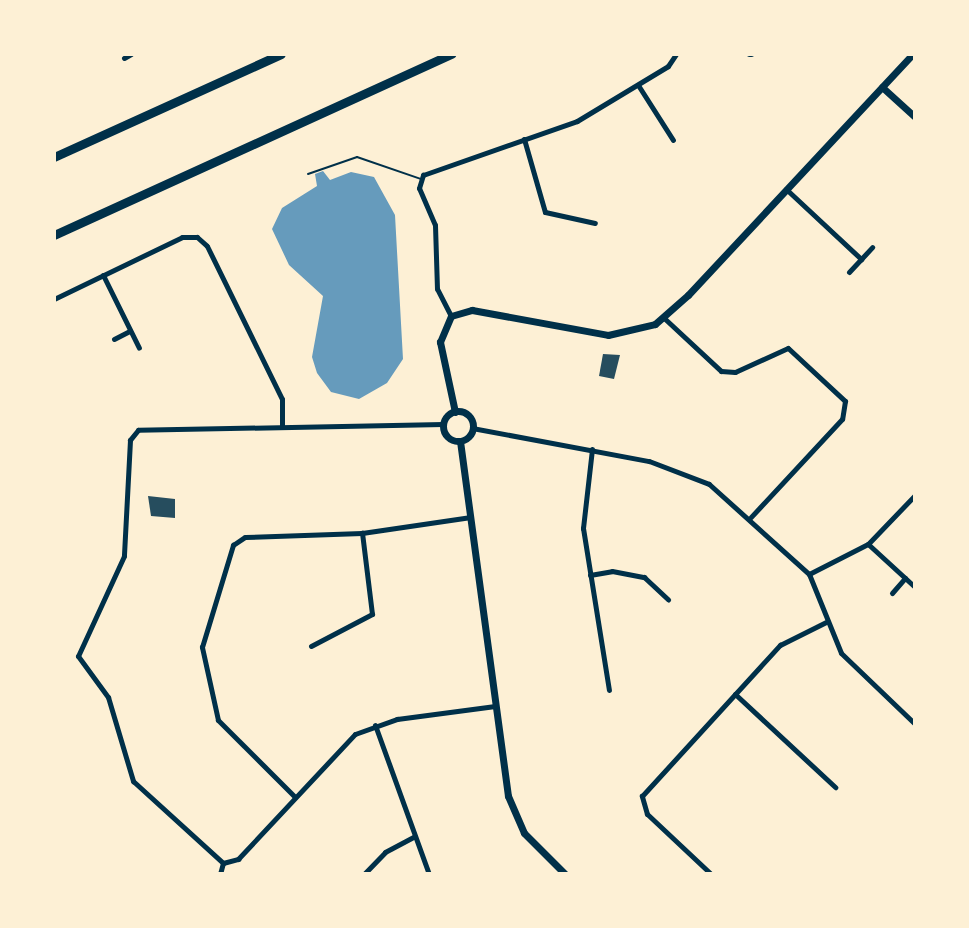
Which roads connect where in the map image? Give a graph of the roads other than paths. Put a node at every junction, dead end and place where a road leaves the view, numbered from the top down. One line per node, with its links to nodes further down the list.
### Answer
1 (131, 54): 6 (street)
2 (281, 54): 12 (highway)
3 (452, 54): 17 (highway)
4 (676, 54): 7 (street)
5 (913, 54): 8 (street)
6 (124, 58)
7 (638, 85): 10 (street); 11 (street)
8 (882, 87): 9 (street); 15 (street)
9 (915, 117)
10 (524, 139): 14 (street); 16 (street)
11 (673, 140)
12 (54, 157)
13 (308, 174): 14 (lane)
14 (421, 179): 23 (street)
15 (786, 189): 19 (street); 24 (street)
16 (595, 223)
17 (54, 235)
18 (872, 247): 19 (street)
19 (861, 260): 20 (street)
20 (849, 272)
21 (103, 275): 22 (street); 25 (street); 30 (street)
22 (54, 299)
23 (451, 316): 24 (street); 28 (street)
24 (664, 318): 36 (street)
25 (130, 330): 26 (street); 27 (street)
26 (114, 339)
27 (139, 348)
28 (454, 412): 29 (street); 31 (street)
29 (443, 424): 30 (street); 32 (street)
30 (282, 425): 55 (street)
31 (472, 428): 32 (street); 33 (street)
32 (460, 441): 35 (street)
33 (592, 449): 36 (street); 40 (street)
34 (915, 495): 38 (street)
35 (471, 517): 37 (street); 49 (street)
36 (751, 518): 39 (street)
37 (362, 533): 46 (street); 53 (street)
38 (868, 544): 39 (street); 41 (street)
39 (809, 574): 45 (street)
40 (590, 575): 44 (street); 47 (street)
41 (905, 578): 42 (street); 43 (street)
42 (915, 587)
43 (892, 593)
44 (668, 599)
45 (826, 622): 48 (street); 50 (street)
46 (311, 646)
47 (609, 690)
48 (735, 694): 52 (street); 60 (street)
49 (495, 706): 51 (street); 59 (street)
50 (915, 724)
51 (375, 725): 53 (street); 54 (street)
52 (835, 787)
53 (296, 797): 55 (street)
54 (413, 837): 57 (street); 58 (street)
55 (223, 863): 56 (street)
56 (220, 874)
57 (364, 874)
58 (429, 874)
59 (565, 874)
60 (711, 874)

